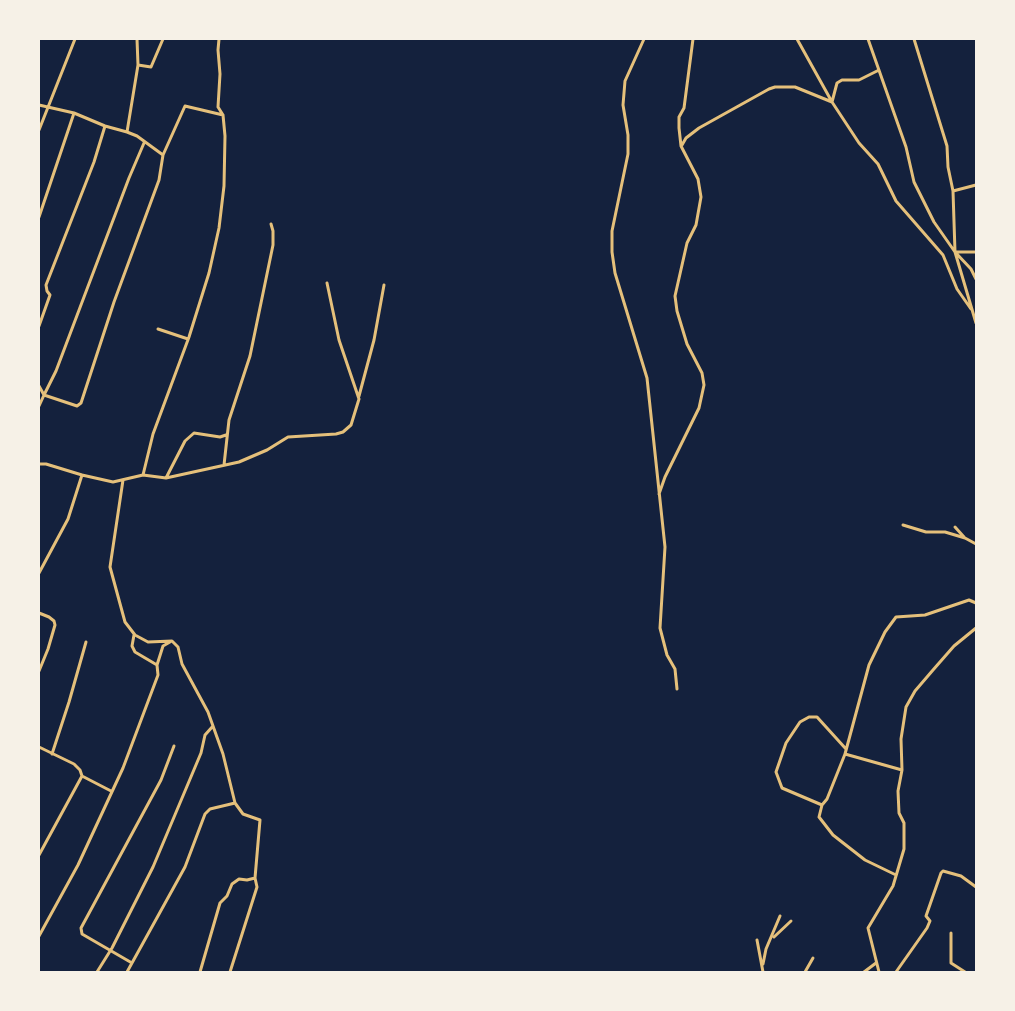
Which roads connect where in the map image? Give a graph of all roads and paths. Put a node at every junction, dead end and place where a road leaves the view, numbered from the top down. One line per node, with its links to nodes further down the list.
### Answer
1 (75, 39): 14 (street)
2 (138, 39): 10 (street)
3 (163, 39): 10 (street)
4 (219, 39): 16 (street)
5 (644, 39): 49 (street)
6 (693, 39): 21 (street)
7 (797, 39): 12 (street)
8 (868, 39): 11 (street)
9 (914, 39): 24 (street)
10 (138, 65): 19 (street)
11 (879, 70): 12 (street); 27 (street)
12 (832, 102): 21 (street); 32 (street)
13 (39, 105): 14 (street)
14 (47, 108): 15 (street); 18 (street)
15 (74, 113): 17 (street); 25 (street)
16 (223, 116): 22 (street); 36 (street)
17 (105, 126): 19 (street); 34 (street)
18 (39, 130)
19 (127, 132): 20 (street)
20 (144, 143): 22 (street); 38 (street)
21 (681, 146): 49 (street)
22 (163, 155): 38 (street)
23 (976, 185): 24 (street)
24 (953, 191): 27 (street)
25 (39, 217)
26 (271, 224): 42 (street)
27 (955, 252): 28 (street); 29 (street); 32 (street)
28 (976, 252)
29 (976, 279)
30 (327, 283): 39 (street)
31 (384, 285): 39 (street)
32 (971, 309): 33 (street)
33 (976, 323)
34 (39, 326)
35 (158, 329): 36 (street)
36 (188, 339): 46 (street)
37 (39, 386): 38 (street)
38 (44, 395): 40 (street)
39 (359, 399): 41 (street); 44 (street)
40 (39, 406)
41 (356, 416)
42 (226, 435): 44 (street); 47 (street)
43 (39, 465): 45 (street)
44 (224, 465): 47 (street)
45 (82, 475): 48 (street); 54 (street)
46 (143, 475): 47 (street); 48 (street)
47 (166, 478)
48 (123, 480): 58 (street)
49 (659, 496): 63 (street)
50 (903, 525): 52 (street)
51 (955, 527): 52 (street)
52 (965, 538): 53 (street)
53 (976, 544)
54 (39, 573)
55 (976, 603): 67 (street)
56 (39, 613): 62 (street)
57 (976, 628): 70 (street)
58 (135, 635): 59 (street); 61 (street)
59 (172, 641): 61 (street); 64 (street)
60 (86, 642): 68 (street)
61 (157, 665): 72 (street)
62 (39, 671)
63 (677, 689)
64 (213, 726): 73 (street); 85 (street)
65 (174, 746): 85 (street)
66 (39, 748): 68 (street)
67 (846, 749): 69 (street); 74 (street)
68 (52, 754): 71 (street)
69 (844, 754): 70 (street); 74 (street)
70 (902, 770): 76 (street)
71 (82, 776): 72 (street); 75 (street)
72 (111, 791): 82 (street)
73 (235, 803): 77 (street); 87 (street)
74 (822, 806): 76 (street)
75 (39, 855)
76 (896, 875): 88 (street)
77 (255, 878): 92 (street); 93 (street)
78 (976, 887): 98 (street)
79 (780, 916): 84 (street)
80 (791, 921): 84 (street)
81 (951, 933): 99 (street)
82 (39, 936)
83 (757, 940): 89 (street)
84 (771, 940): 89 (street)
85 (110, 951): 87 (street); 90 (street)
86 (813, 958): 95 (street)
87 (132, 963): 91 (street)
88 (876, 963): 96 (street); 97 (street)
89 (763, 964): 94 (street)
90 (97, 972)
91 (127, 972)
92 (200, 972)
93 (230, 972)
94 (763, 972)
95 (805, 972)
96 (864, 972)
97 (879, 972)
98 (896, 972)
99 (965, 972)

